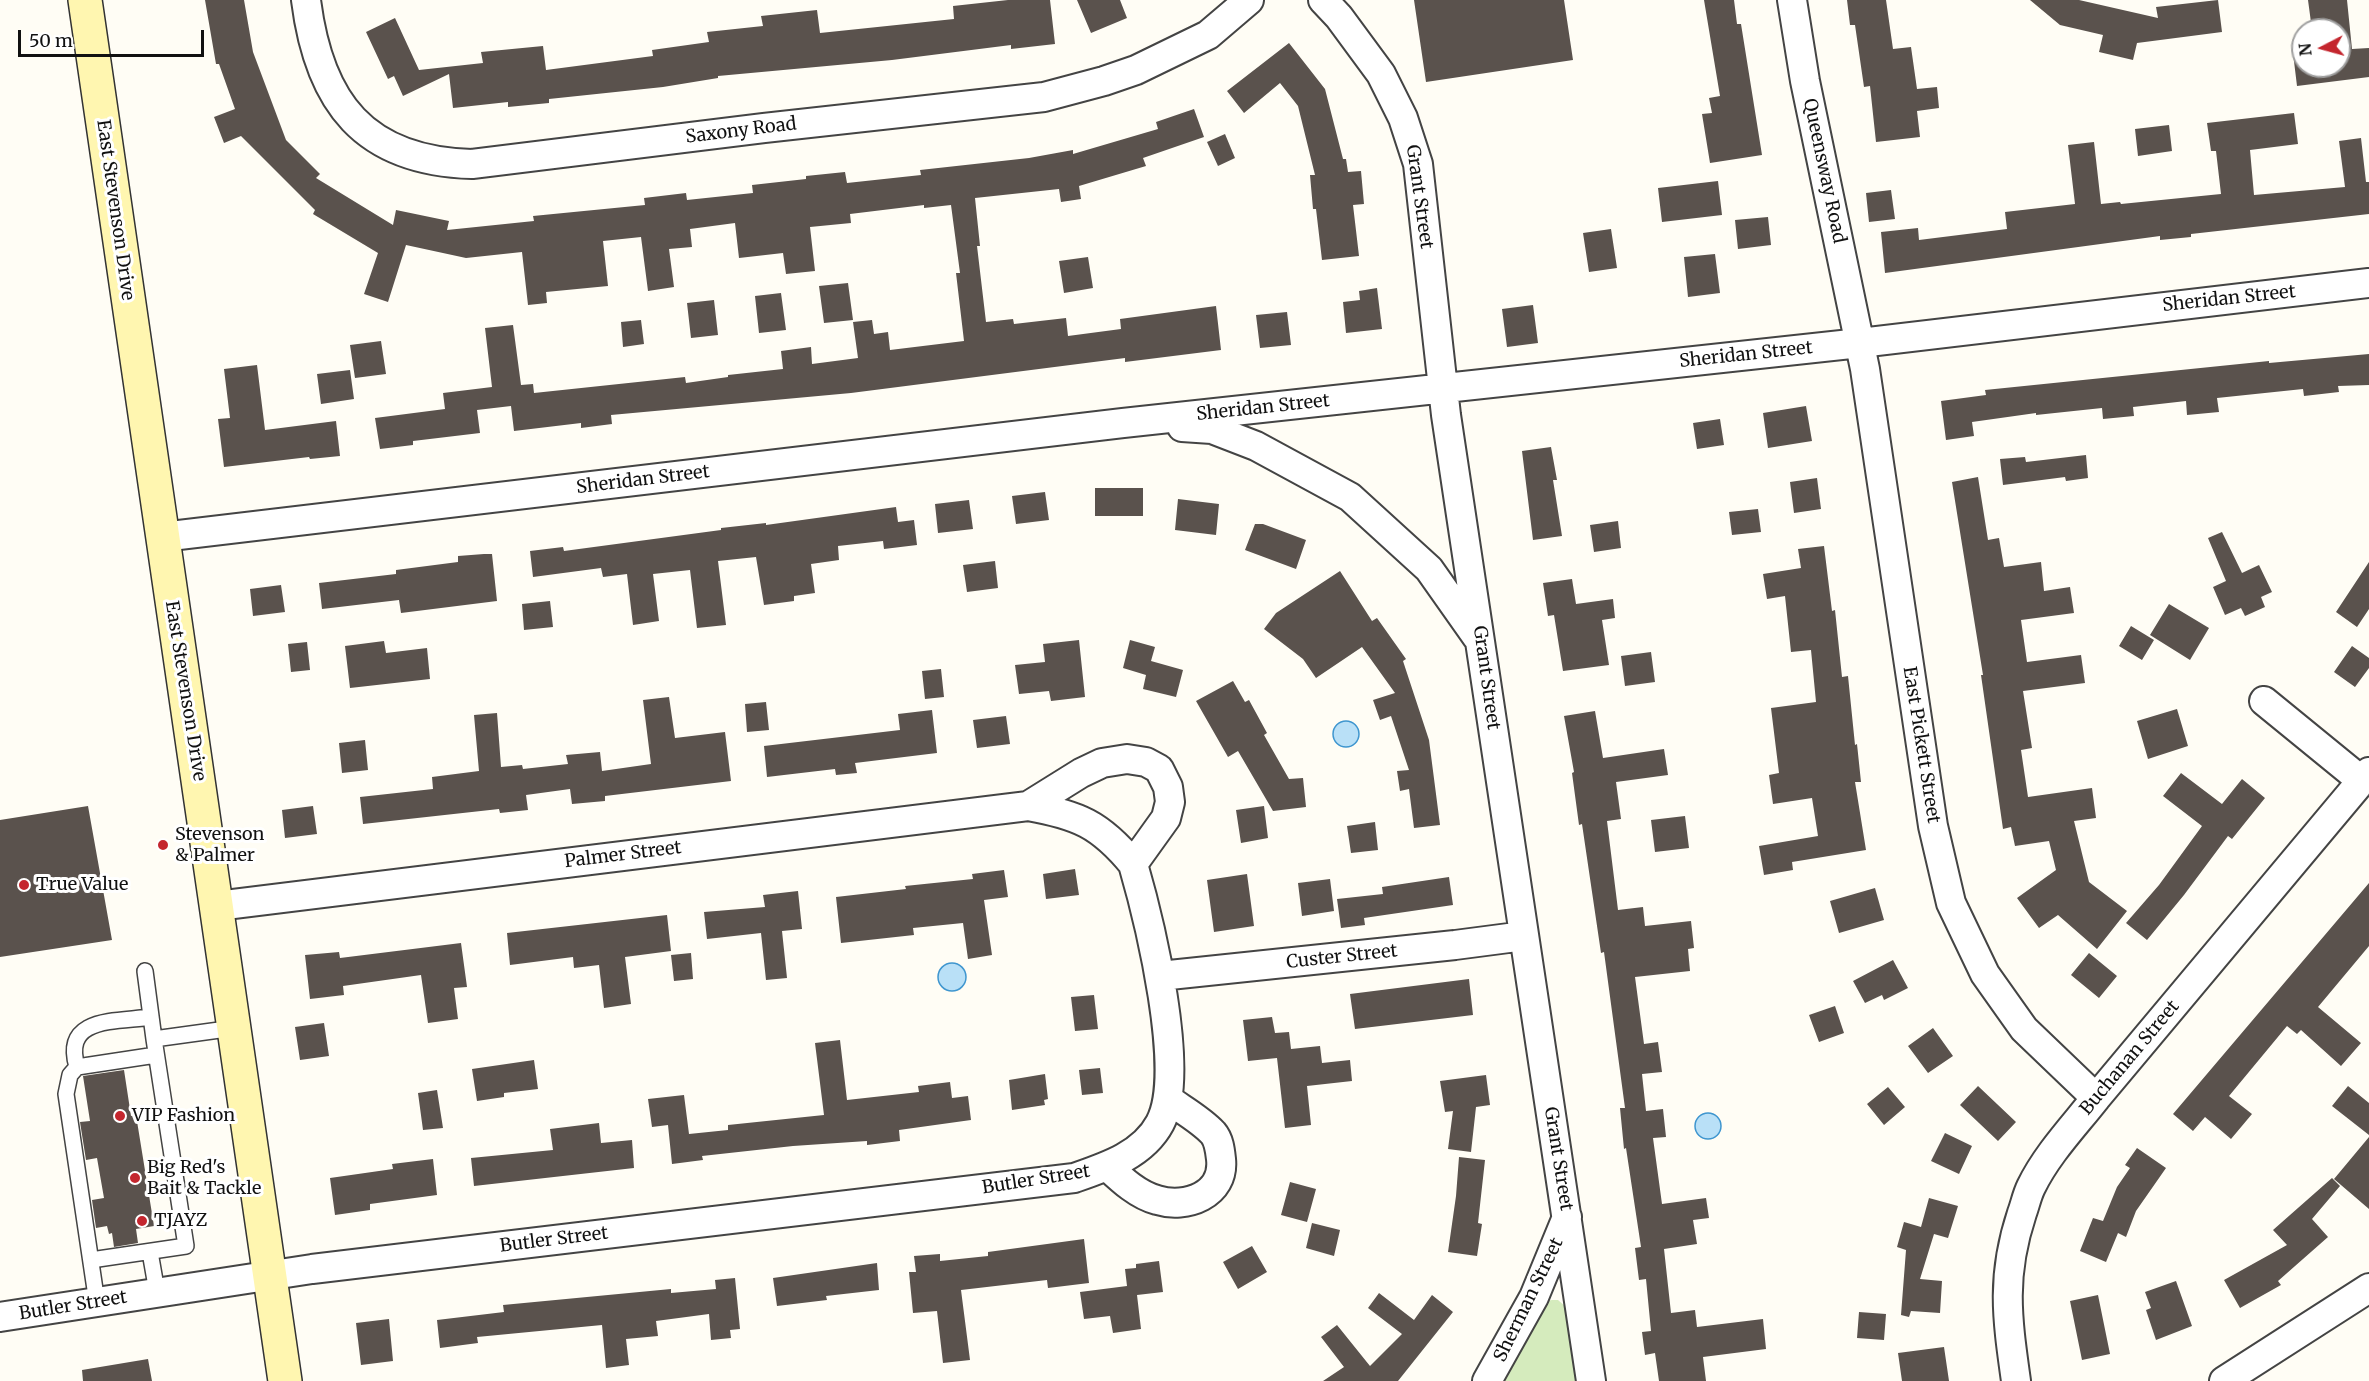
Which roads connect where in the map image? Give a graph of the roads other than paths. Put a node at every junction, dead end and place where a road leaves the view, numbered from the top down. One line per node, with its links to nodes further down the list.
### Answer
1 (85, 0): 10 (main road, East Stevenson Drive)
2 (306, 0): 3 (street, Saxony Road)
3 (1249, 0)
4 (1323, 0): 8 (street, Grant Street)
5 (1792, 0): 7 (street, Queensway Road)
6 (2369, 283): 7 (street, Sheridan Street)
7 (1860, 343): 8 (street, Sheridan Street); 25 (street, East Pickett Street)
8 (1443, 389): 9 (street, Sheridan Street); 11 (street, Grant Street)
9 (1124, 423): 10 (street, Sheridan Street); 11 (street, Sheridan Street)
10 (162, 537): 16 (main road, East Stevenson Drive)
11 (1481, 643): 17 (street, Grant Street)
12 (2264, 701): 13 (street, Buchanan Street)
13 (2366, 776): 25 (street, Buchanan Street)
14 (1028, 806): 15 (street, Palmer Street); 15 (street, Palmer Street); 16 (street, Palmer Street)
15 (1133, 864): 19 (street, Palmer Street)
16 (217, 906): 21 (main road, East Stevenson Drive)
17 (1524, 936): 19 (street, Custer Street); 28 (street, Grant Street)
18 (145, 971): 20 (lane)
19 (1160, 976): 26 (street, Butler Street)
20 (151, 1017): 22 (lane); 24 (lane)
21 (234, 1028): 22 (lane); 31 (main road, East Stevenson Drive)
22 (154, 1039): 23 (lane)
23 (156, 1055): 24 (lane); 29 (lane)
24 (76, 1067): 30 (lane)
25 (2096, 1098): 39 (street, Buchanan Street)
26 (1169, 1100): 27 (street, Butler Street); 27 (street, Butler Street)
27 (1108, 1167): 31 (street, Butler Street)
28 (1567, 1217): 37 (street, Sherman Street); 38 (street, Grant Street)
29 (150, 1252): 30 (lane); 33 (lane)
30 (91, 1260): 34 (lane)
31 (270, 1276): 33 (street, Butler Street); 36 (main road, East Stevenson Drive)
32 (2369, 1287): 40 (street)
33 (157, 1292): 34 (street, Butler Street)
34 (97, 1303): 35 (street, Butler Street)
35 (0, 1317)
36 (285, 1381)
37 (1487, 1381)
38 (1591, 1381)
39 (2016, 1381)
40 (2224, 1381)

